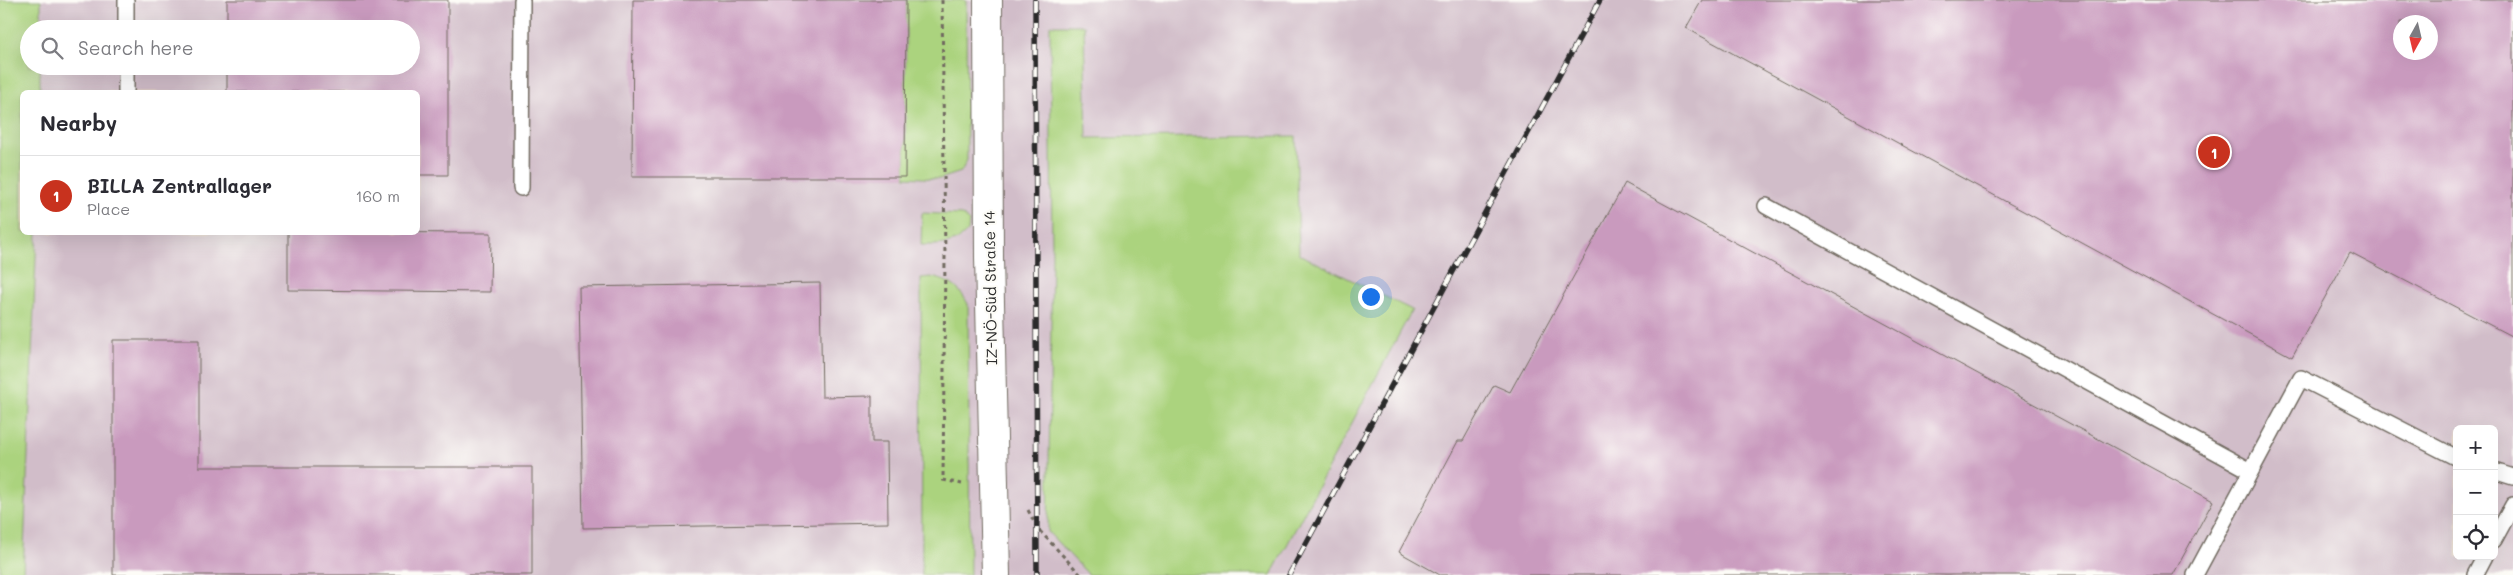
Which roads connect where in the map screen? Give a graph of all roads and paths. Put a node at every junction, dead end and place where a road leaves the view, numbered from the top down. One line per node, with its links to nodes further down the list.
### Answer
1 (126, 0): 5 (lane)
2 (522, 0): 8 (lane)
3 (942, 0): 14 (path)
4 (988, 0): 14 (street, IZ-NÖ-Süd Straße 14)
5 (126, 20)
6 (126, 75): 7 (lane)
7 (126, 90)
8 (522, 188)
9 (1766, 206): 11 (lane)
10 (2453, 456): 11 (lane)
11 (2251, 471): 20 (lane)
12 (2498, 471): 13 (lane)
13 (2513, 477)
14 (993, 489): 18 (street, IZ-NÖ-Süd Straße 14); 19 (path)
15 (2513, 505): 16 (lane)
16 (2498, 533)
17 (2483, 560): 21 (lane)
18 (998, 574)
19 (1081, 575)
20 (2195, 575)
21 (2475, 575)

